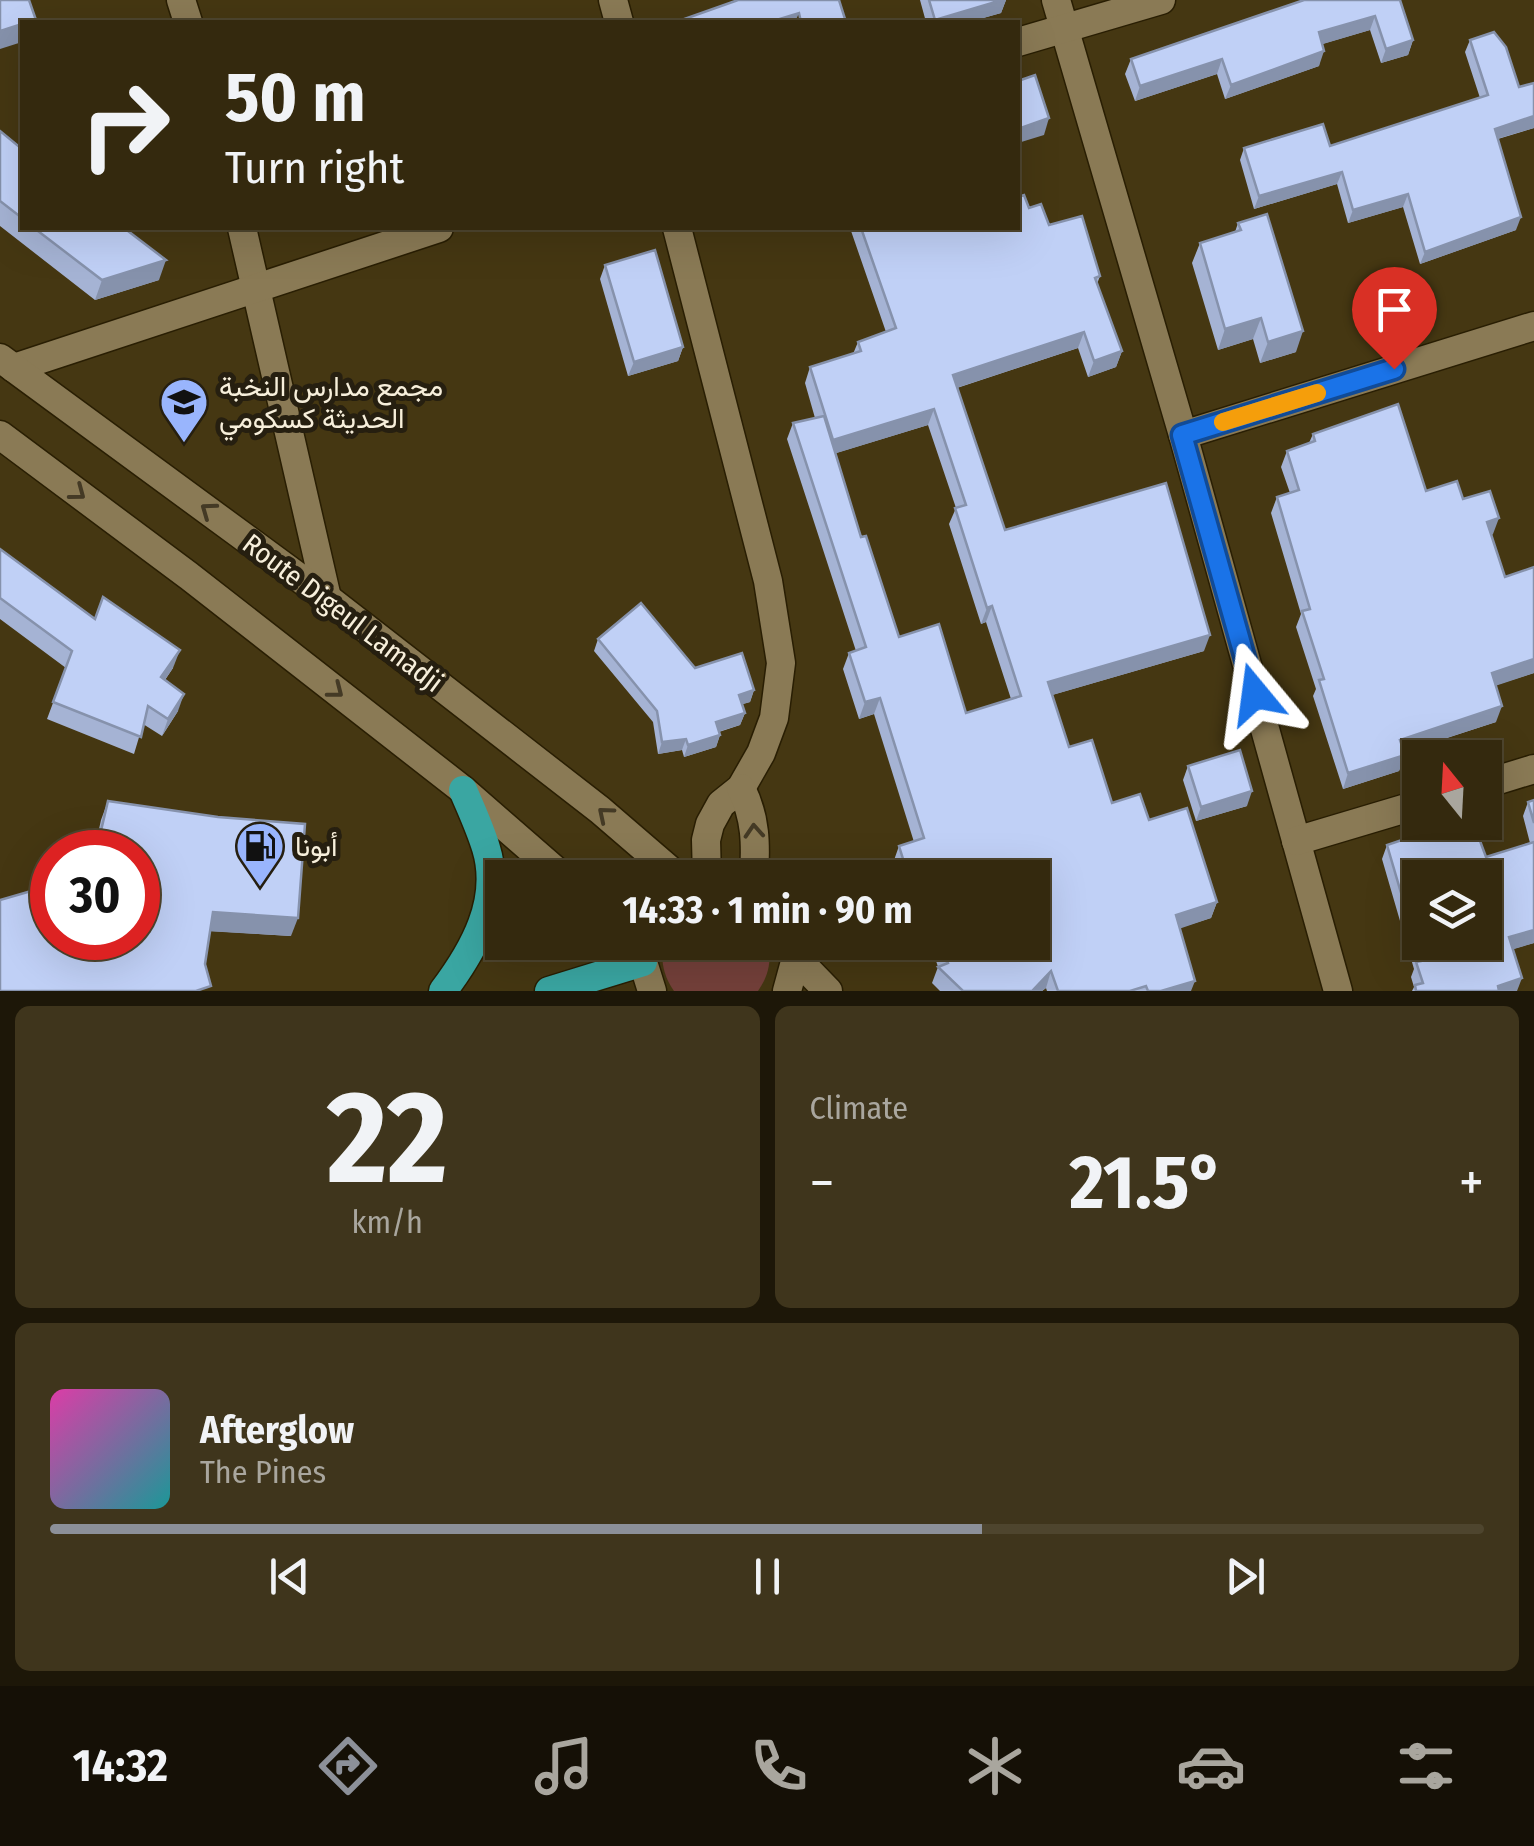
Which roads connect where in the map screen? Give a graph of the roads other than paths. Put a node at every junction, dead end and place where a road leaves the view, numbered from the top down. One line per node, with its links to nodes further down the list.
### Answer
1 (1056, 0): 3 (street)
2 (1161, 0): 3 (street)
3 (1065, 29): 4 (street); 12 (street)
4 (1020, 41)
5 (243, 230): 8 (street)
6 (433, 230): 8 (street)
7 (677, 230): 16 (street)
8 (258, 285): 10 (street); 13 (street)
9 (1534, 326): 12 (street)
10 (7, 363): 13 (street, Route Digeul Lamadji, one-way to 10)
11 (0, 435): 17 (street, one-way to 17)
12 (1182, 435): 19 (street)
13 (327, 598): 21 (street, Route Digeul Lamadji, one-way to 13)
14 (1534, 769): 15 (street)
15 (1502, 779)
16 (741, 788): 22 (street); 23 (street, one-way to 16)
17 (463, 790): 20 (street); 28 (main road)
18 (1402, 810): 19 (street)
19 (1296, 842): 33 (street)
20 (543, 860)
21 (657, 860)
22 (707, 860)
23 (755, 860)
24 (617, 960): 29 (main road)
25 (646, 960): 30 (street)
26 (793, 960): 31 (street)
27 (803, 960): 32 (street)
28 (444, 991)
29 (549, 991)
30 (652, 991)
31 (787, 991)
32 (828, 991)
33 (1338, 991)

